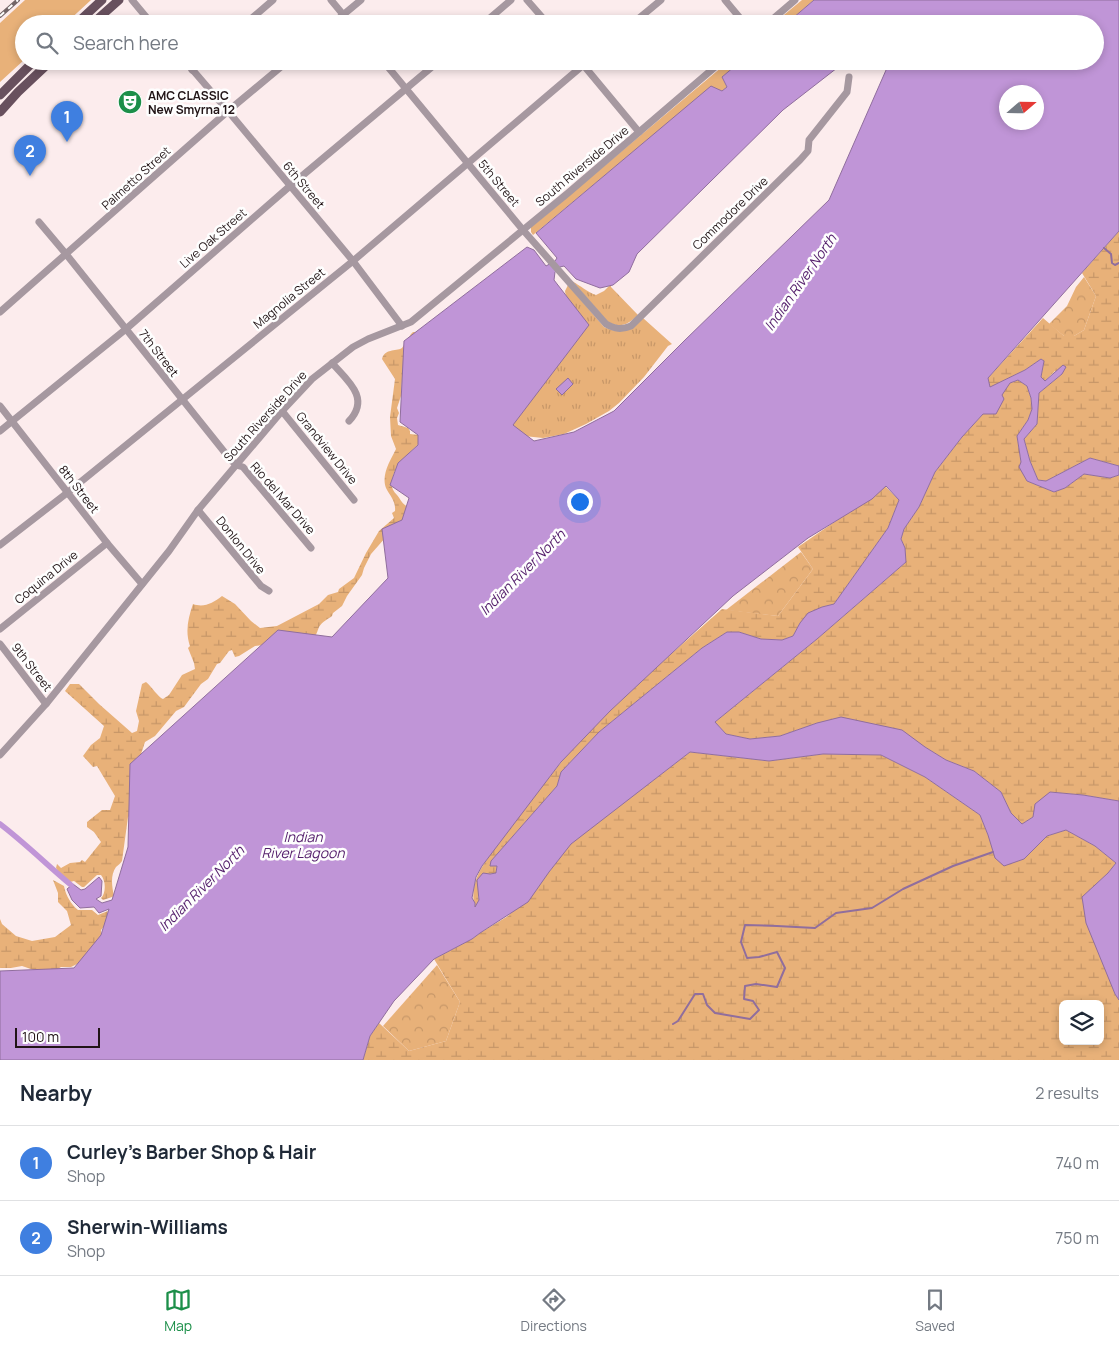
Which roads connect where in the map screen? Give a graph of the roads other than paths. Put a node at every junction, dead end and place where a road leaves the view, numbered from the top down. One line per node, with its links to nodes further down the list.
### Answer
1 (102, 0): 12 (main road)
2 (118, 0): 13 (main road)
3 (132, 0): 14 (street)
4 (273, 0): 15 (street)
5 (331, 0): 16 (street)
6 (361, 0): 16 (street)
7 (511, 0): 17 (street)
8 (527, 0): 18 (street)
9 (661, 0): 19 (street)
10 (725, 0): 20 (street)
11 (795, 0): 21 (street)
12 (86, 15)
13 (102, 15)
14 (144, 15)
15 (256, 15)
16 (343, 15)
17 (494, 15)
18 (540, 15)
19 (643, 15)
20 (738, 15)
21 (778, 15)
22 (25, 70): 33 (main road)
23 (39, 70): 35 (main road)
24 (192, 70): 34 (street, 6th Street)
25 (277, 70): 34 (street, Palmetto Street)
26 (390, 70): 32 (street, 5th Street)
27 (428, 70): 32 (street, Live Oak Street)
28 (575, 70): 37 (street, Magnolia Street)
29 (590, 70): 36 (street)
30 (711, 70): 36 (street, South Riverside Drive)
31 (849, 77): 44 (street, Commodore Drive)
32 (406, 89): 37 (street, 5th Street); 38 (street, Live Oak Street)
33 (0, 94)
34 (228, 111): 38 (street, 6th Street); 41 (street, Palmetto Street)
35 (0, 112)
36 (639, 132): 40 (street, South Riverside Drive)
37 (468, 163): 40 (street, 5th Street); 42 (street, Magnolia Street)
38 (290, 186): 42 (street, 6th Street); 46 (street, Live Oak Street)
39 (39, 222): 41 (street, 7th Street)
40 (523, 230): 44 (street, 5th Street); 45 (street, South Riverside Drive)
41 (66, 254): 43 (street, Palmetto Street); 46 (street, 7th Street)
42 (353, 261): 45 (street, 6th Street); 48 (street, Magnolia Street)
43 (0, 312)
44 (600, 317)
45 (402, 326): 47 (street, South Riverside Drive)
46 (126, 329): 48 (street, 7th Street); 51 (street, Live Oak Street)
47 (332, 363): 50 (street, South Riverside Drive); 52 (street)
48 (181, 399): 54 (street, 7th Street); 55 (street, Magnolia Street)
49 (0, 406): 51 (street, 8th Street)
50 (282, 411): 54 (street, South Riverside Drive); 56 (street, Grandview Drive)
51 (12, 421): 53 (street, Live Oak Street); 55 (street, 8th Street)
52 (349, 421)
53 (0, 431)
54 (236, 465): 57 (street, South Riverside Drive); 60 (street, Rio del Mar Drive)
55 (67, 493): 58 (street, 8th Street); 59 (street, Magnolia Street)
56 (354, 500)
57 (198, 510): 61 (street, South Riverside Drive); 62 (street, Donlon Drive)
58 (107, 543): 61 (street, 8th Street); 63 (street, Coquina Drive)
59 (0, 545)
60 (311, 548)
61 (142, 584): 65 (street, South Riverside Drive)
62 (269, 590)
63 (0, 629)
64 (0, 644): 65 (street, 9th Street)
65 (46, 704): 66 (street, South Riverside Drive)
66 (0, 755)

